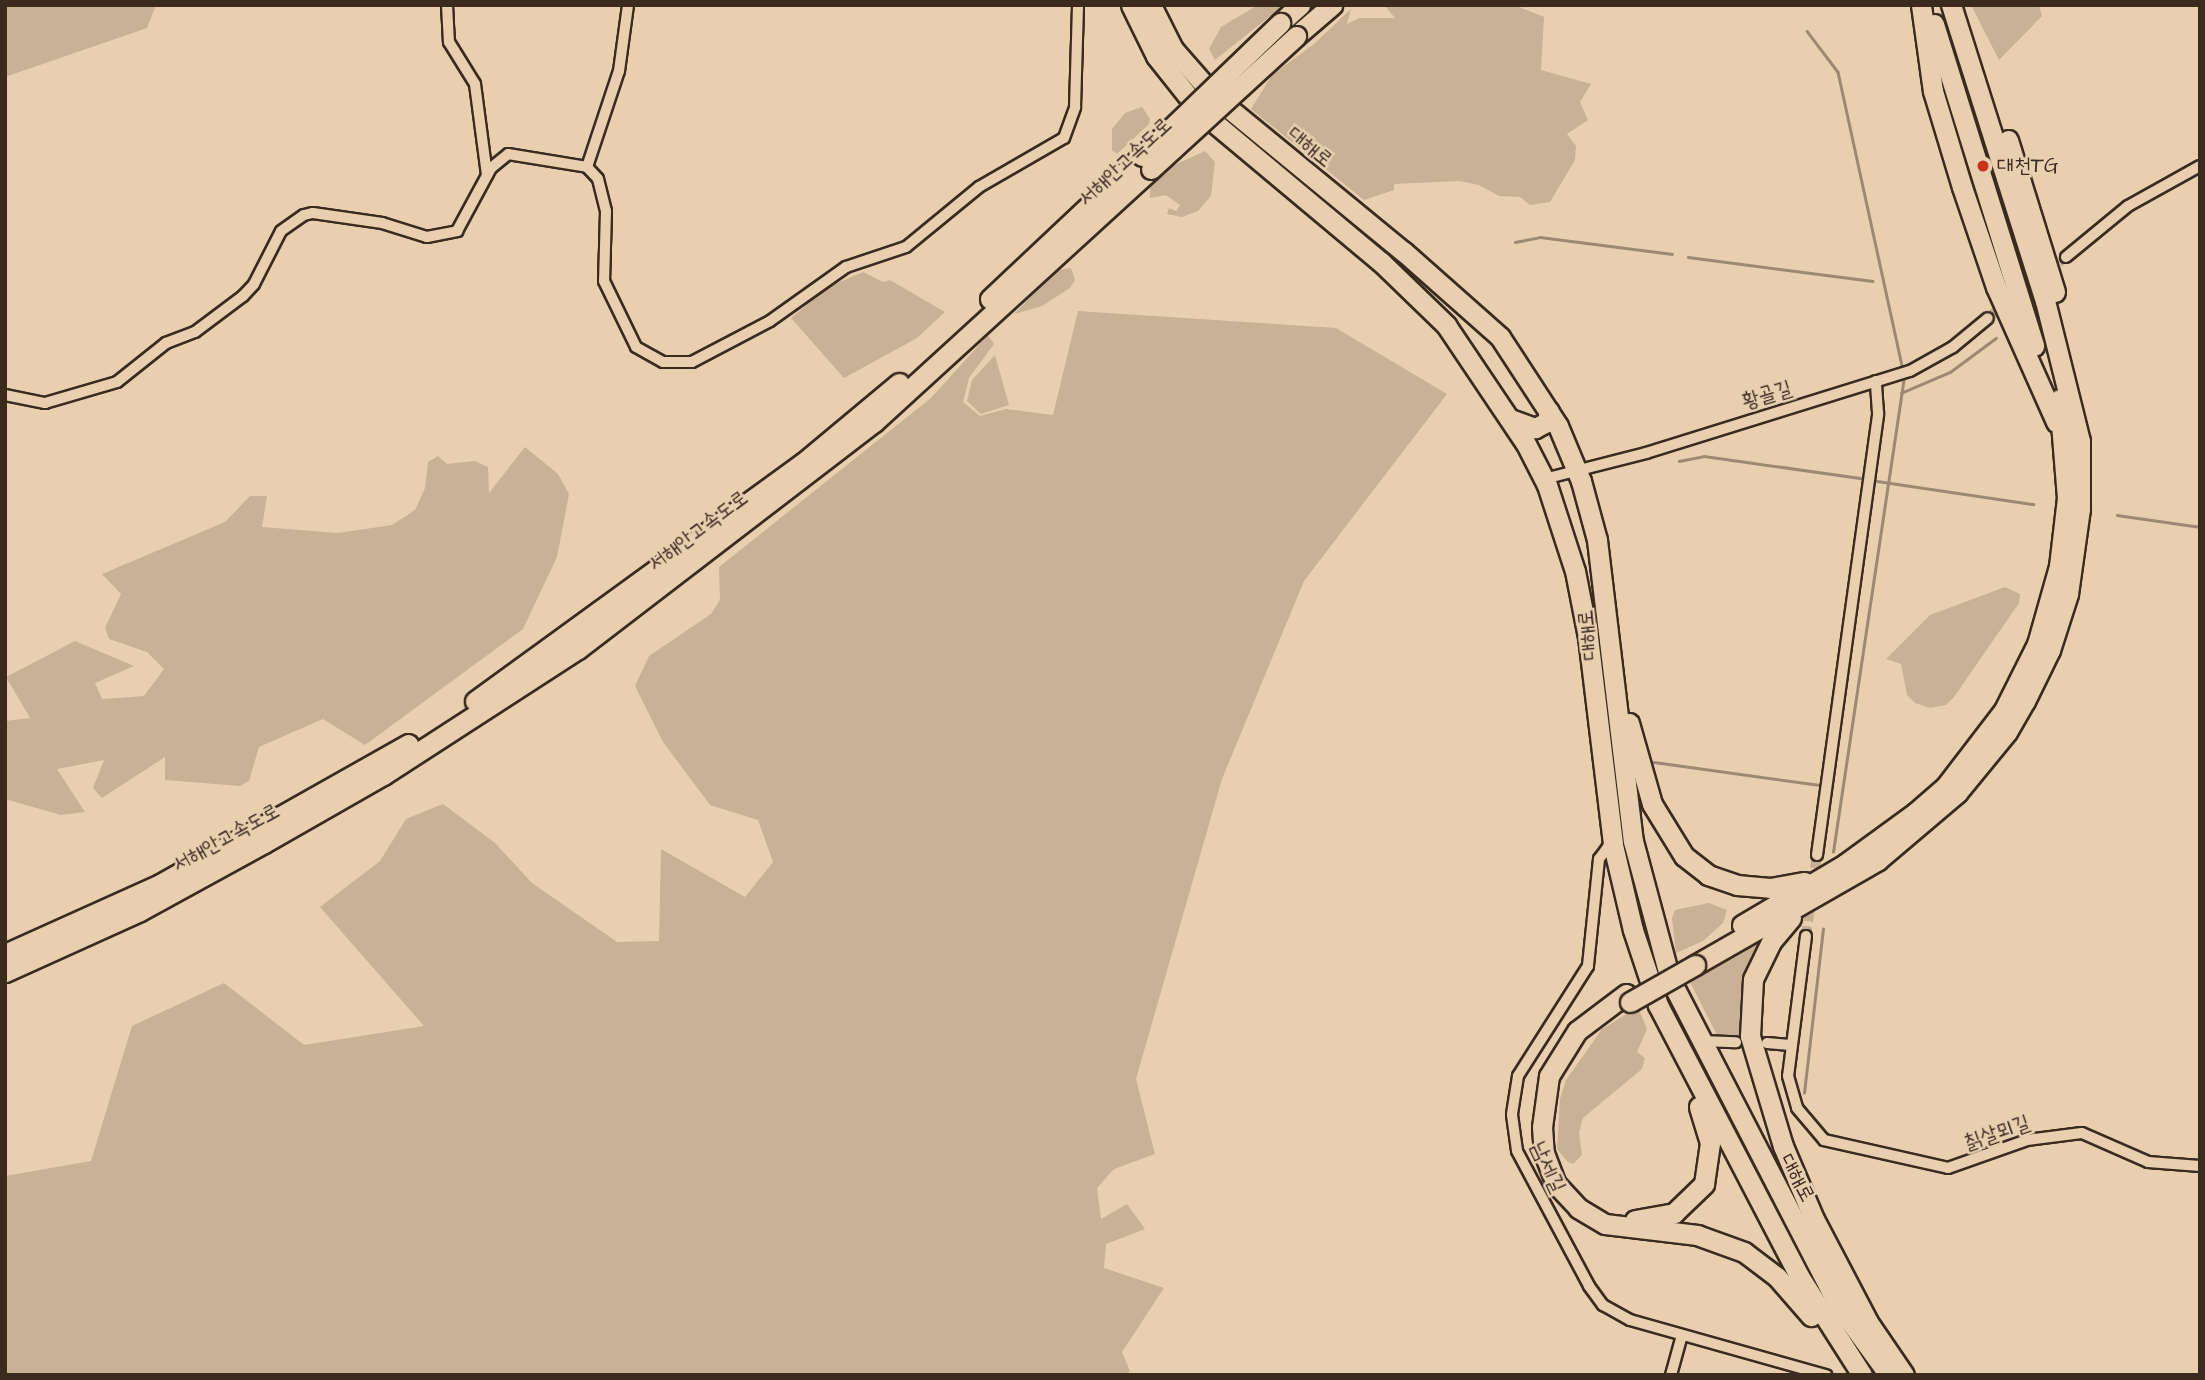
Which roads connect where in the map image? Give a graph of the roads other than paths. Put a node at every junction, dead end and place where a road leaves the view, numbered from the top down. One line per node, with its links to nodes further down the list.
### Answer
1 (447, 5): 16 (street)
2 (628, 5): 15 (street)
3 (1078, 5): 15 (street)
4 (1131, 5): 22 (highway, 대해로)
5 (1151, 5): 21 (highway, 대해로)
6 (1300, 5): 13 (highway, 서해안고속도로, bridge)
7 (1332, 5): 13 (highway, 서해안고속도로, bridge)
8 (1921, 5): 23 (highway)
9 (1930, 5): 23 (highway)
10 (1942, 5): 23 (highway)
11 (1951, 5): 23 (highway)
12 (1959, 5): 23 (highway)
13 (1147, 162): 35 (highway, 서해안고속도로); 37 (highway, 서해안고속도로)
14 (2200, 166): 17 (street)
15 (587, 167): 16 (street)
16 (487, 175): 20 (street)
17 (2066, 257)
18 (1988, 318): 19 (street, 황골길)
19 (1876, 381): 24 (street, 황골길); 31 (street)
20 (5, 395)
21 (1549, 411): 22 (highway); 24 (highway, 대해로)
22 (1510, 419): 25 (highway, 대해로)
23 (2073, 442): 32 (highway); 33 (highway)
24 (1576, 468): 25 (street, 황골길); 26 (highway, 대해로)
25 (1544, 480): 27 (highway, 대해로)
26 (1597, 540): 27 (highway); 28 (highway, 대해로)
27 (1570, 552): 30 (highway, 대해로)
28 (1611, 641): 29 (highway, 대해로); 32 (highway)
29 (1633, 841): 30 (street); 40 (highway, 대해로)
30 (1613, 845): 39 (highway, 대해로); 45 (street, 남서1길)
31 (1817, 855)
32 (1822, 877): 36 (highway)
33 (1810, 901): 36 (highway); 51 (highway)
34 (1807, 936): 43 (street, 칡살뫼길)
35 (5, 954)
36 (1692, 961): 38 (highway, bridge)
37 (5, 972)
38 (1628, 998): 39 (highway); 46 (highway)
39 (1673, 1037): 46 (highway, 대해로)
40 (1699, 1041): 41 (street); 50 (highway, 대해로)
41 (1736, 1042)
42 (1767, 1044): 43 (street)
43 (1790, 1045): 44 (street, 칡살뫼길)
44 (2200, 1166)
45 (1684, 1335): 47 (street); 48 (street, 남서1길)
46 (1848, 1357): 49 (highway, 대해로)
47 (1671, 1375)
48 (1826, 1375)
49 (1862, 1375)
50 (1889, 1375)
51 (1904, 1375)

